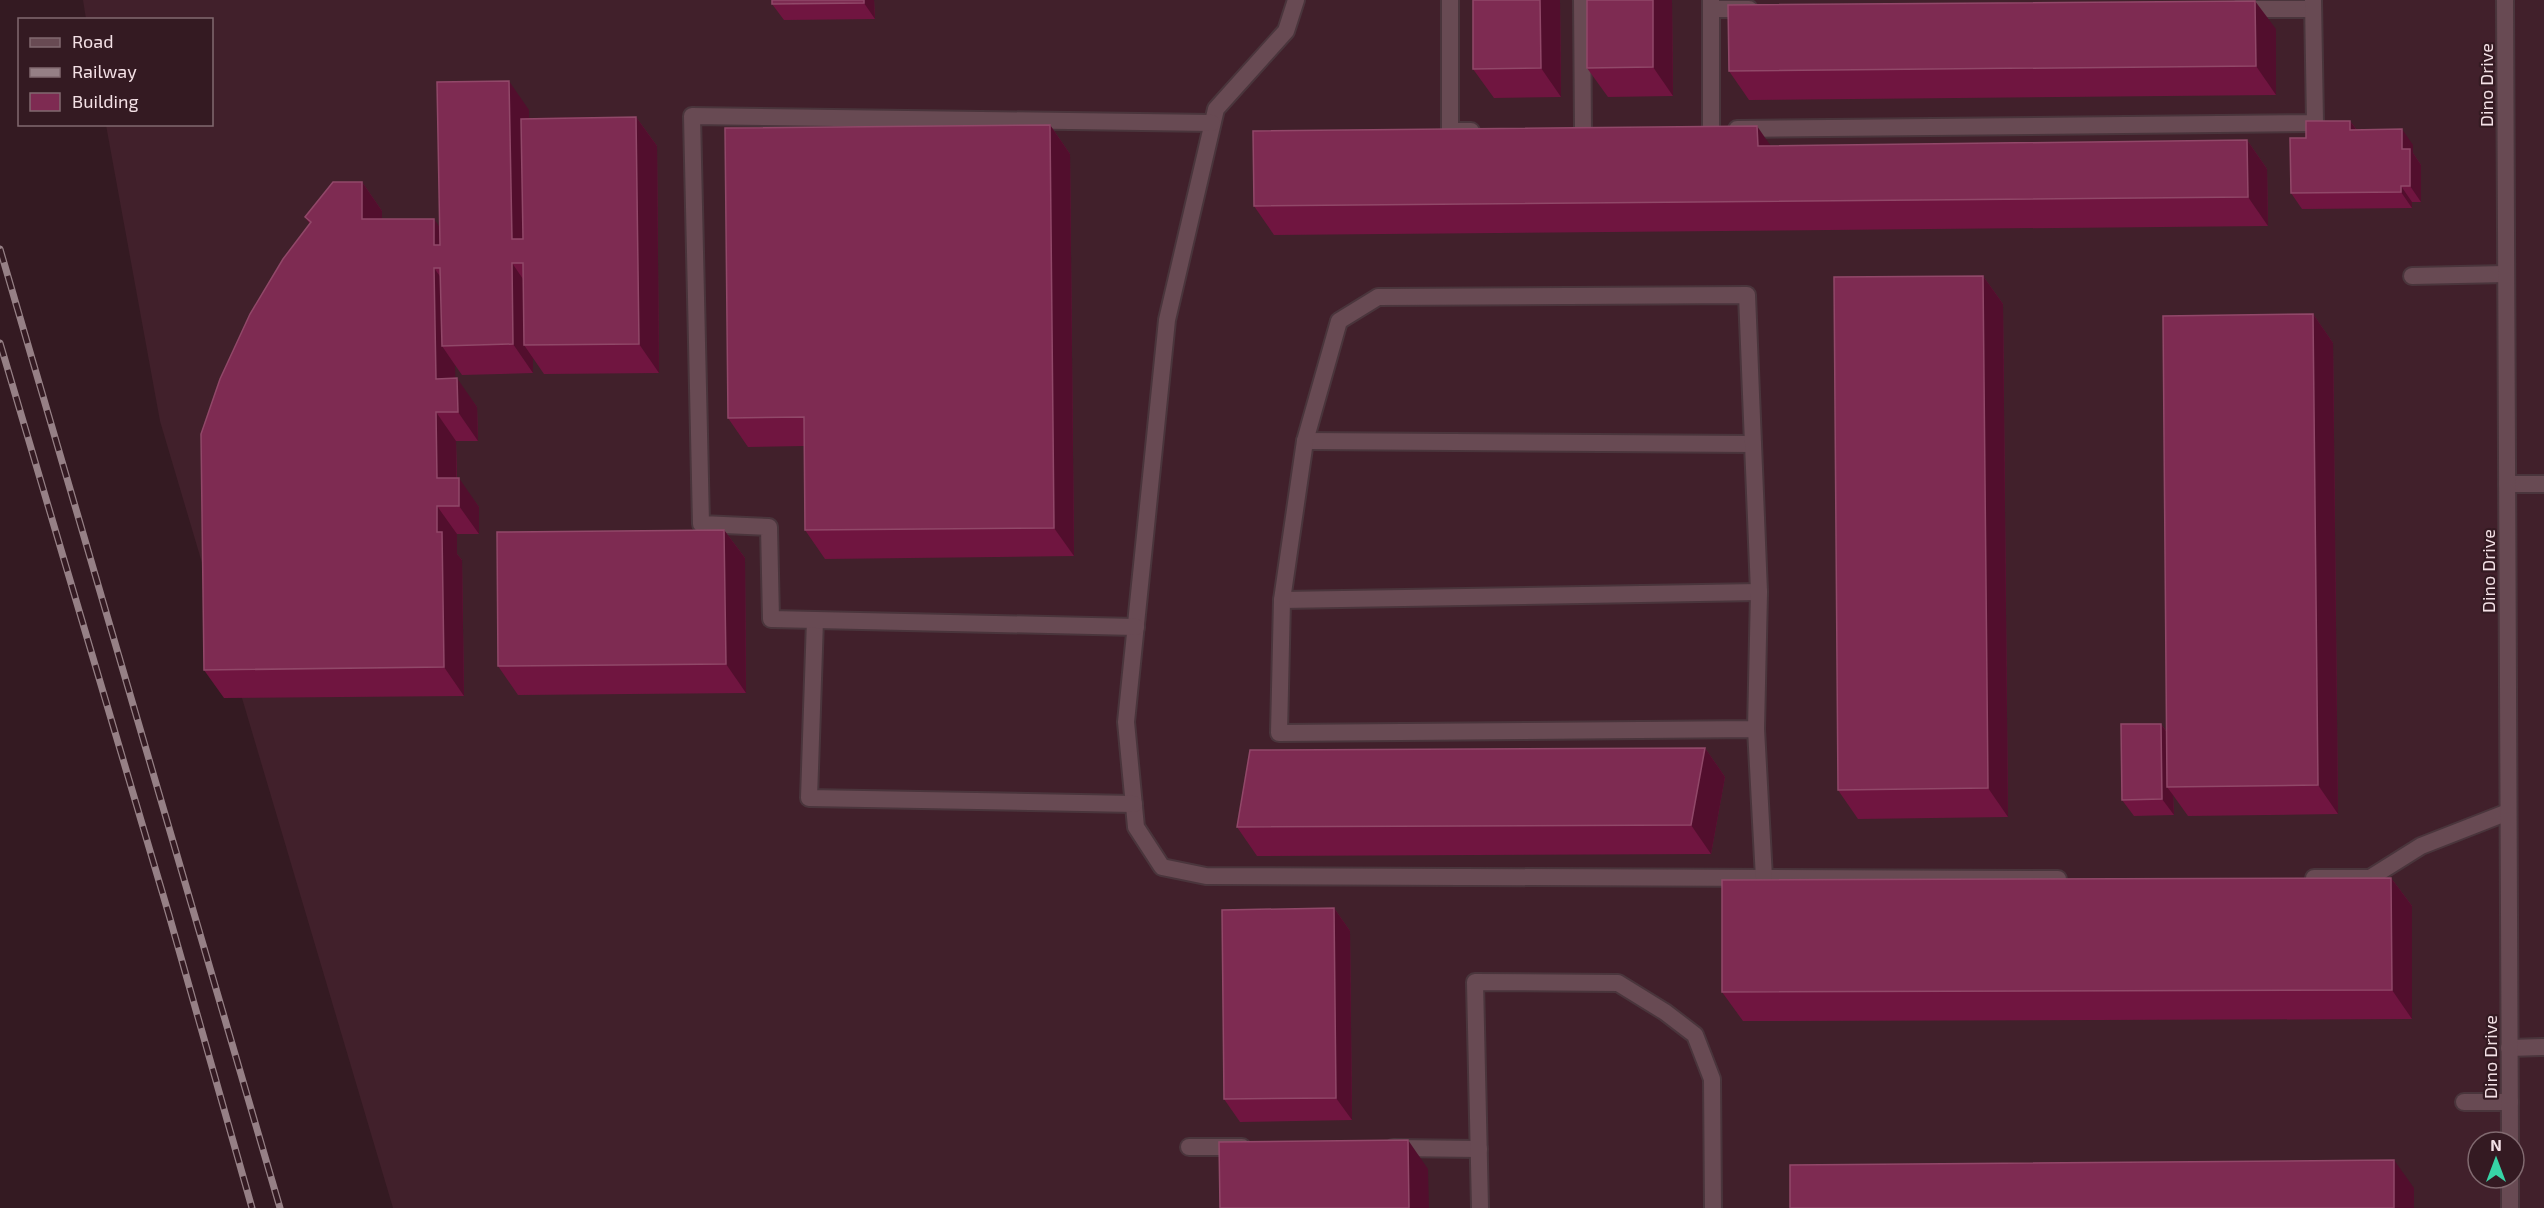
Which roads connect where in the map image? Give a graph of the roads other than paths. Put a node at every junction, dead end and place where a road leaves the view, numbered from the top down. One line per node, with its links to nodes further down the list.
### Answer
1 (1296, 0): 9 (street)
2 (1450, 0): 10 (street)
3 (1582, 0): 11 (street)
4 (2505, 0): 12 (street, Dino Drive)
5 (1711, 5): 6 (street); 7 (street)
6 (2313, 5): 8 (street)
7 (1770, 9)
8 (2218, 9)
9 (1212, 123): 20 (street); 21 (street)
10 (1483, 130)
11 (1561, 130)
12 (2506, 274): 13 (street); 16 (street, Dino Drive)
13 (2412, 276)
14 (1305, 441): 15 (street); 15 (street); 19 (street)
15 (1753, 444): 18 (street)
16 (2507, 484): 17 (street); 24 (street, Dino Drive)
17 (2544, 484)
18 (1759, 592): 19 (street); 22 (street)
19 (1282, 600): 22 (street)
20 (815, 620): 21 (street); 23 (street)
21 (1136, 627): 23 (street)
22 (1756, 729): 25 (street)
23 (1134, 804): 25 (street)
24 (2508, 812): 26 (street); 29 (street, Dino Drive)
25 (1764, 878): 27 (street)
26 (2300, 878)
27 (2080, 879)
28 (2544, 1047): 29 (street)
29 (2509, 1048): 31 (street, Dino Drive)
30 (2464, 1102): 31 (street)
31 (2510, 1102): 32 (street, Dino Drive)
32 (2510, 1130)
33 (1189, 1146): 34 (street)
34 (1258, 1147)
35 (1374, 1148): 36 (street)
36 (1479, 1149): 38 (street); 39 (street)
37 (2510, 1190): 40 (street)
38 (1480, 1208)
39 (1713, 1208)
40 (2510, 1208)

